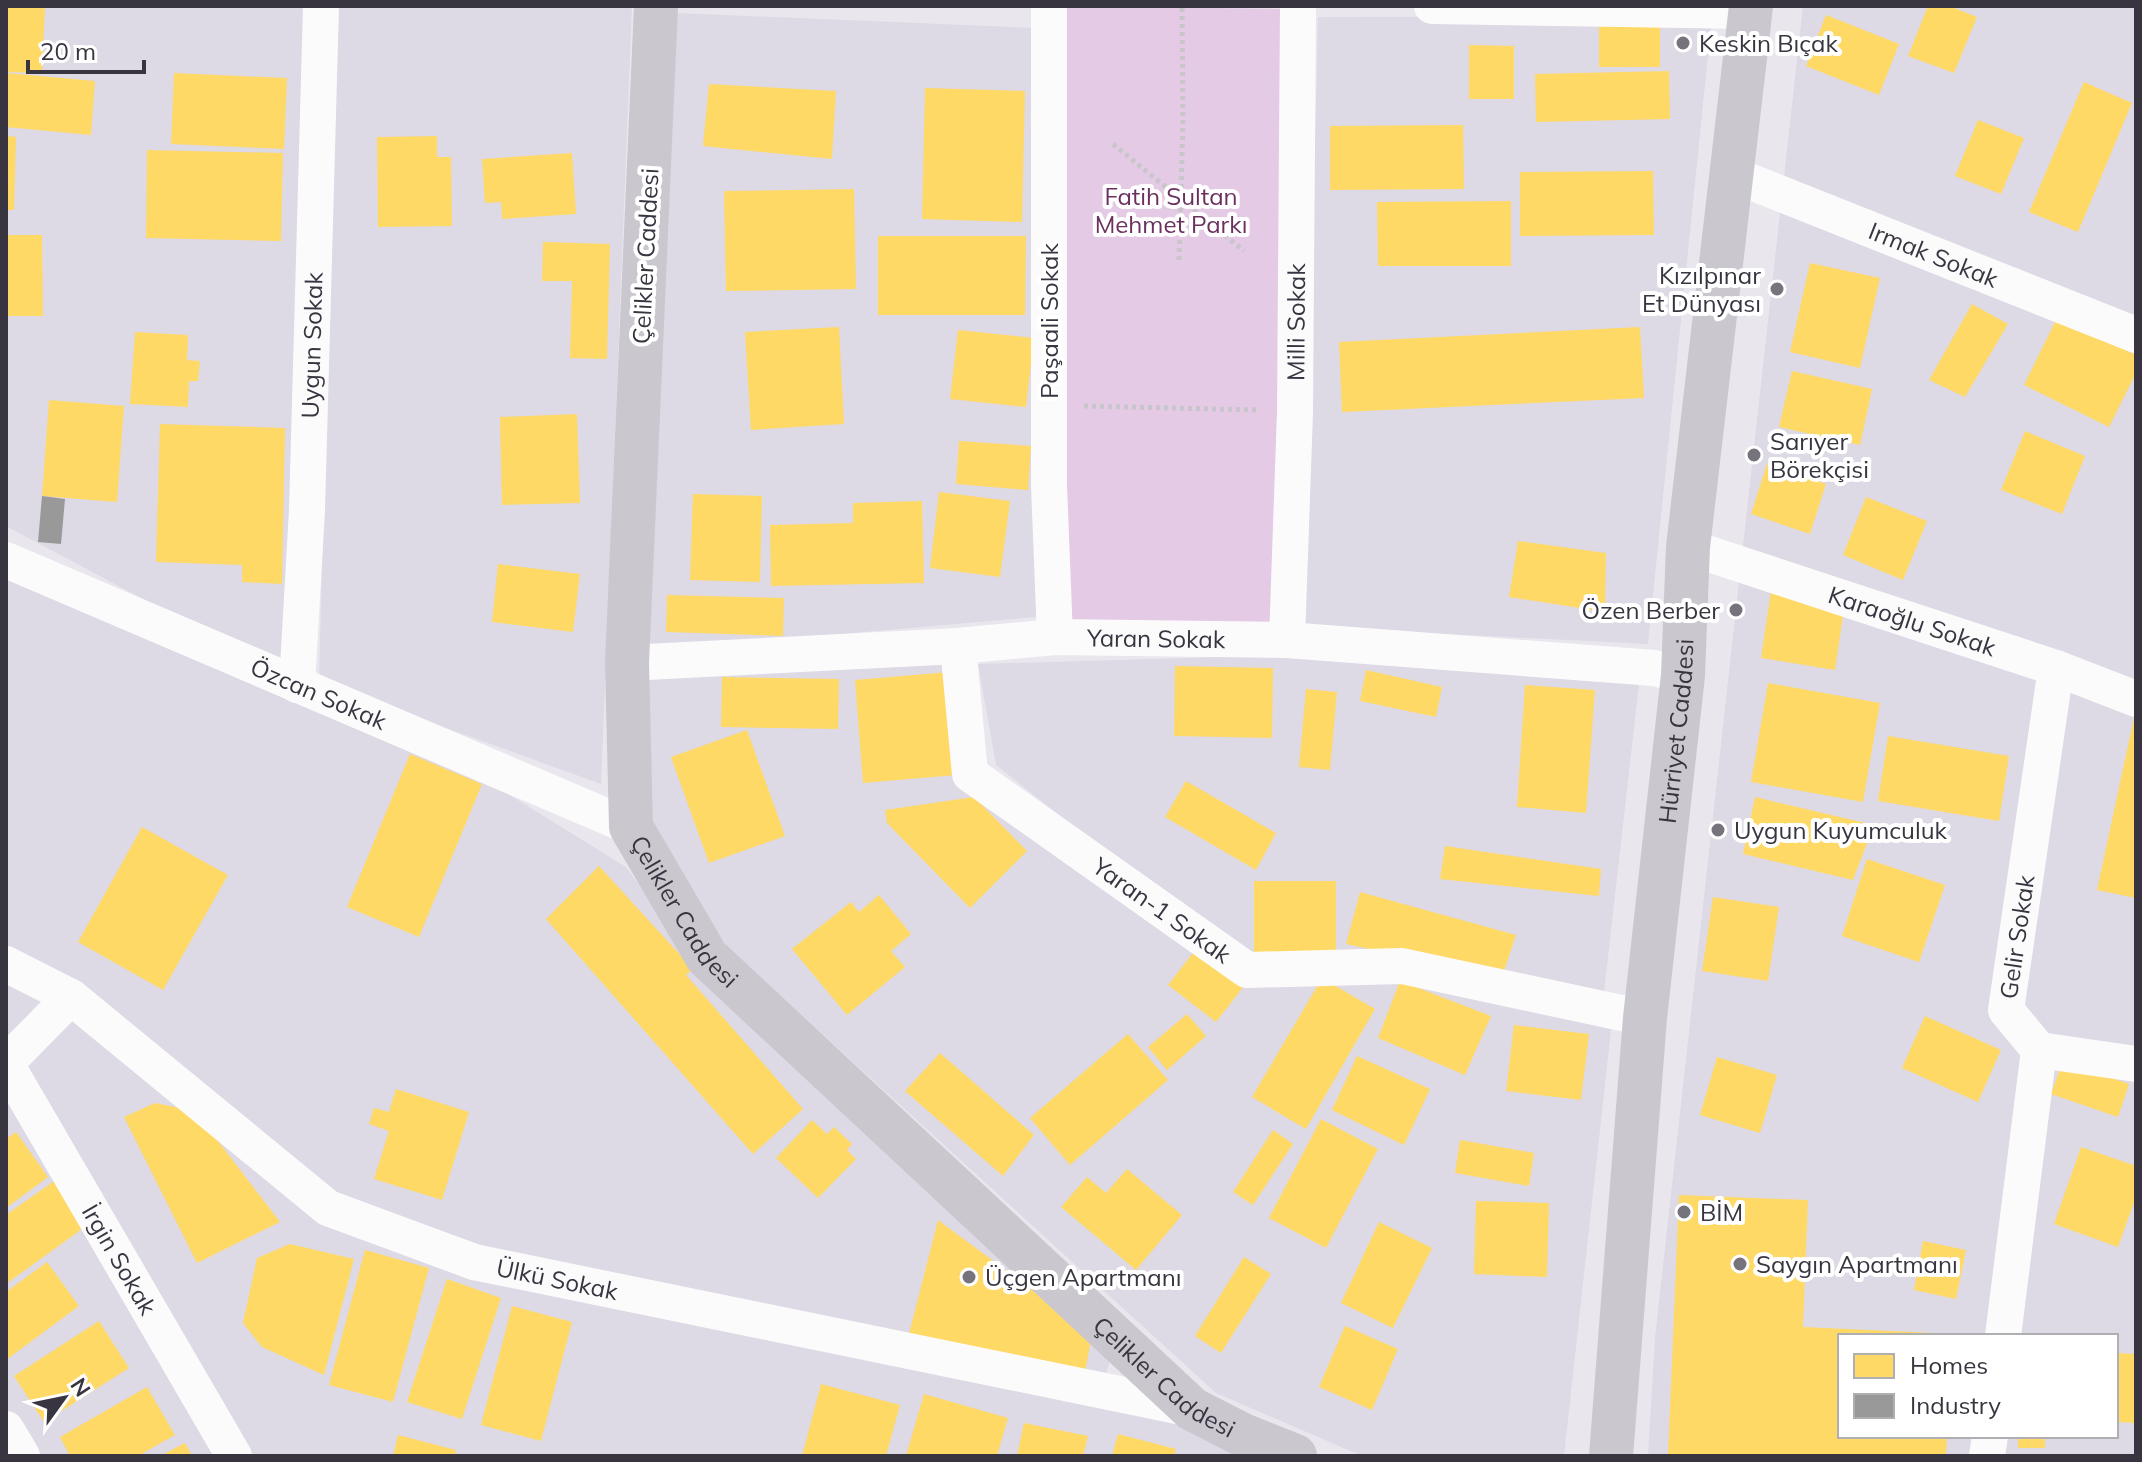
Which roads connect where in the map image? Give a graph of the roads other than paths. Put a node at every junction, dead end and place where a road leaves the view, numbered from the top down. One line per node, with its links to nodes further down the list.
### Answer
1 (321, 6): 17 (street, Uygun Sokak)
2 (656, 6): 14 (street, Çelikler Caddesi)
3 (1049, 6): 11 (street, Paşaali Sokak)
4 (1298, 6): 12 (street, Milli Sokak)
5 (1432, 6): 6 (street)
6 (1750, 8): 7 (street, Hürriyet Caddesi)
7 (1731, 174): 8 (street, Irmak Sokak); 9 (street, Hürriyet Caddesi)
8 (2136, 335)
9 (1688, 547): 15 (street, Karaoğlu Sokak); 16 (street, Hürriyet Caddesi)
10 (6, 560): 17 (street, Özcan Sokak)
11 (1055, 637): 12 (street, Yaran Sokak); 13 (street, Yaran Sokak)
12 (1287, 640): 16 (street, Yaran Sokak)
13 (958, 646): 14 (street, Yaran Sokak); 22 (street, Yaran-1 Sokak)
14 (627, 663): 19 (street, Çelikler Caddesi)
15 (2056, 668): 18 (street, Karaoğlu Sokak); 23 (street, Gelir Sokak)
16 (1683, 675): 22 (street, Hürriyet Caddesi)
17 (297, 685): 19 (street, Özcan Sokak)
18 (2136, 699)
19 (631, 827): 27 (street, Çelikler Caddesi)
20 (6, 964): 21 (street, Ülkü Sokak)
21 (71, 997): 24 (street); 27 (street, Ülkü Sokak)
22 (1645, 1018): 33 (street, Hürriyet Caddesi)
23 (2039, 1050): 25 (street); 26 (street)
24 (6, 1063): 31 (street, İrgin Sokak)
25 (2136, 1064)
26 (2003, 1334)
27 (1192, 1409): 29 (street, Çelikler Caddesi)
28 (6, 1429): 30 (street)
29 (1240, 1446): 32 (street, Çelikler Caddesi)
30 (22, 1456)
31 (234, 1456)
32 (1295, 1456)
33 (1611, 1456)

